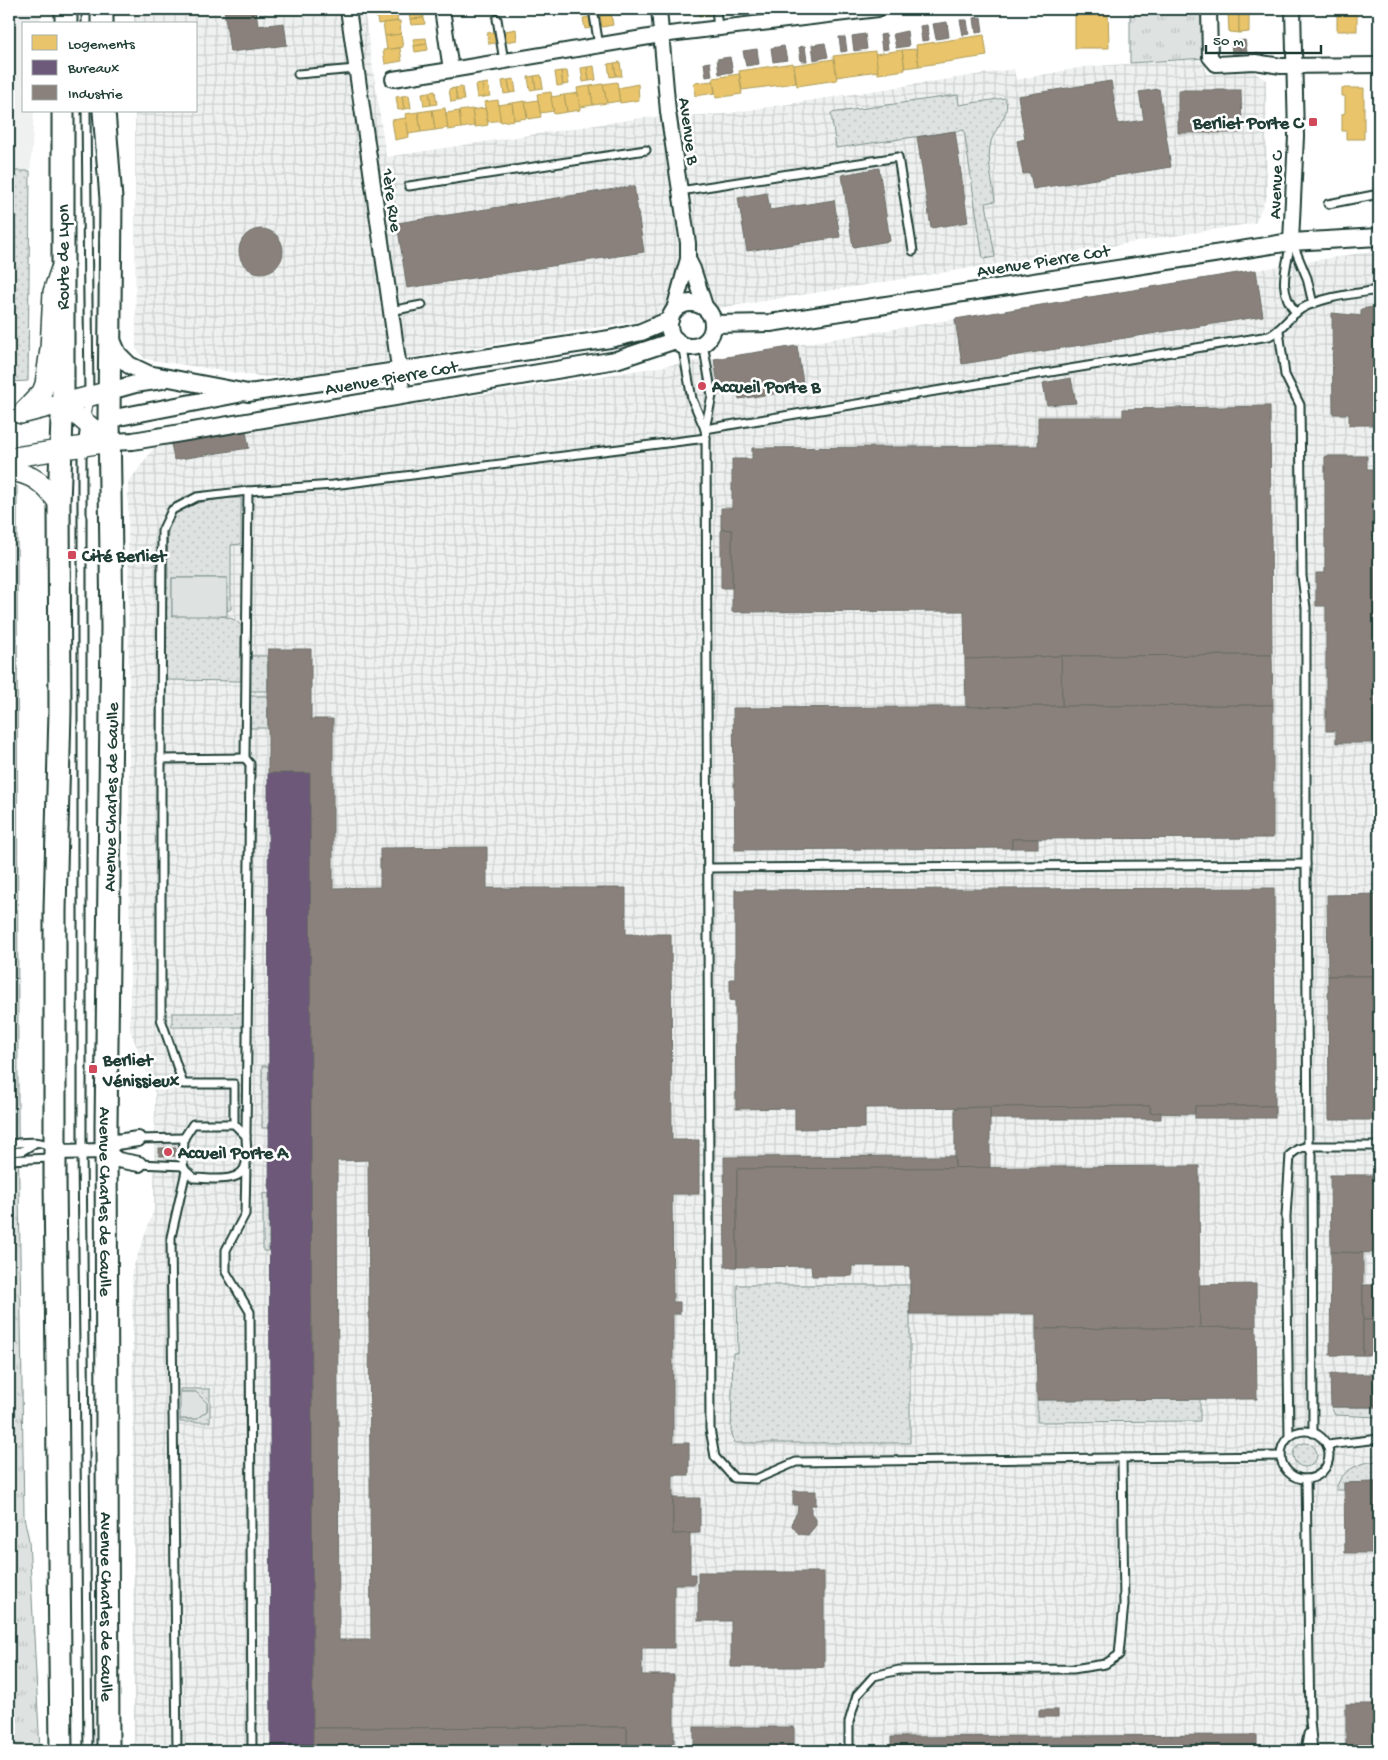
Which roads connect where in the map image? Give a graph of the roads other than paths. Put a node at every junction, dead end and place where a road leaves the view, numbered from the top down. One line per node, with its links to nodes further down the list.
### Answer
1 (66, 9): 14 (main road)
2 (86, 9): 15 (lane)
3 (102, 9): 16 (main road)
4 (348, 9): 23 (street, 1ère Rue)
5 (442, 9): 24 (street)
6 (593, 9): 19 (lane)
7 (658, 9): 18 (street, Avenue B)
8 (716, 9): 17 (lane)
9 (878, 9): 12 (street)
10 (1209, 9): 22 (street)
11 (1293, 9): 22 (street, Avenue C)
12 (791, 14): 17 (street)
13 (497, 19): 20 (lane)
14 (66, 22)
15 (86, 22)
16 (102, 22)
17 (718, 29): 18 (street)
18 (661, 36): 19 (street); 32 (street, Avenue B)
19 (599, 46): 20 (street)
20 (504, 61): 24 (street)
21 (1379, 65): 22 (street)
22 (1294, 66): 36 (street, Avenue C)
23 (356, 69): 25 (lane); 44 (street, 1ère Rue)
24 (450, 70): 26 (street)
25 (298, 74)
26 (393, 79)
27 (64, 112): 39 (main road, Route de Lyon)
28 (86, 112): 57 (lane)
29 (104, 112): 49 (main road)
30 (646, 150): 31 (lane)
31 (409, 186)
32 (680, 191): 37 (lane); 38 (street, Avenue B)
33 (1379, 194): 34 (lane)
34 (1328, 204)
35 (1379, 237): 36 (street, Avenue Pierre Cot)
36 (1291, 242): 41 (lane); 45 (lane); 47 (street, Avenue Pierre Cot)
37 (913, 251)
38 (688, 259): 43 (street, Avenue B); 46 (street, Avenue B)
39 (62, 265): 57 (main road, Route de Lyon); 58 (main road)
40 (1379, 290): 41 (lane)
41 (1313, 304): 45 (lane)
42 (422, 305): 44 (lane)
43 (706, 309): 46 (street); 47 (street)
44 (390, 311): 52 (street, 1ère Rue)
45 (1296, 313): 48 (lane)
46 (671, 316): 50 (street); 52 (street, Avenue Pierre Cot)
47 (713, 324): 51 (street)
48 (1279, 331): 61 (lane); 72 (lane)
49 (111, 338): 53 (street, Avenue Pierre Cot); 54 (main road)
50 (679, 342): 51 (street); 56 (street, Avenue Pierre Cot); 61 (lane)
51 (703, 342): 61 (lane)
52 (398, 371): 55 (street, Avenue Pierre Cot); 56 (street, 1ère Rue)
53 (169, 380): 54 (street, Avenue Pierre Cot); 55 (street, Avenue Pierre Cot)
54 (110, 391): 57 (main road); 59 (main road, Avenue Charles de Gaulle)
55 (248, 392): 59 (street, Avenue Pierre Cot)
56 (402, 396): 63 (street, Avenue Pierre Cot)
57 (75, 399): 58 (main road); 60 (main road); 60 (lane); 65 (main road, Route de Lyon)
58 (15, 416)
59 (109, 419): 63 (main road, Avenue Charles de Gaulle)
60 (85, 423): 63 (main road); 64 (lane)
61 (705, 429): 62 (lane)
62 (706, 438): 68 (lane); 73 (lane)
63 (110, 442): 64 (main road); 84 (main road, Avenue Charles de Gaulle)
64 (82, 447): 65 (main road); 83 (lane)
65 (60, 450): 66 (main road); 69 (main road)
66 (9, 458)
67 (9, 472): 69 (main road)
68 (248, 491): 70 (lane); 71 (lane)
69 (59, 504): 86 (main road)
70 (245, 758): 71 (lane); 75 (lane)
71 (161, 759): 74 (lane)
72 (1306, 864): 73 (lane); 80 (lane)
73 (709, 868): 97 (lane)
74 (234, 1124): 75 (lane); 77 (lane)
75 (246, 1136): 90 (lane)
76 (138, 1138): 77 (lane); 84 (street)
77 (184, 1138): 91 (lane)
78 (36, 1143): 79 (lane); 82 (lane); 86 (lane)
79 (9, 1144)
80 (1308, 1146): 81 (lane); 92 (lane); 93 (lane)
81 (1379, 1146)
82 (22, 1151): 85 (lane); 88 (lane)
83 (82, 1151): 84 (street); 86 (street); 101 (lane)
84 (106, 1151): 89 (street); 102 (main road, Avenue Charles de Gaulle)
85 (9, 1152)
86 (56, 1152): 88 (lane); 100 (main road)
87 (9, 1160): 88 (lane)
88 (35, 1160)
89 (139, 1164): 91 (lane)
90 (246, 1166): 91 (lane); 104 (lane)
91 (185, 1169): 103 (lane)
92 (1313, 1432): 93 (lane); 95 (lane)
93 (1289, 1437): 96 (lane)
94 (1379, 1439): 95 (lane)
95 (1327, 1446): 98 (lane)
96 (1281, 1456): 97 (lane); 98 (lane)
97 (1122, 1458): 105 (lane)
98 (1306, 1479): 99 (lane)
99 (1310, 1721): 106 (lane); 107 (lane)
100 (61, 1751)
101 (88, 1751)
102 (108, 1751)
103 (177, 1751)
104 (252, 1751)
105 (849, 1751)
106 (1306, 1751)
107 (1313, 1751)

